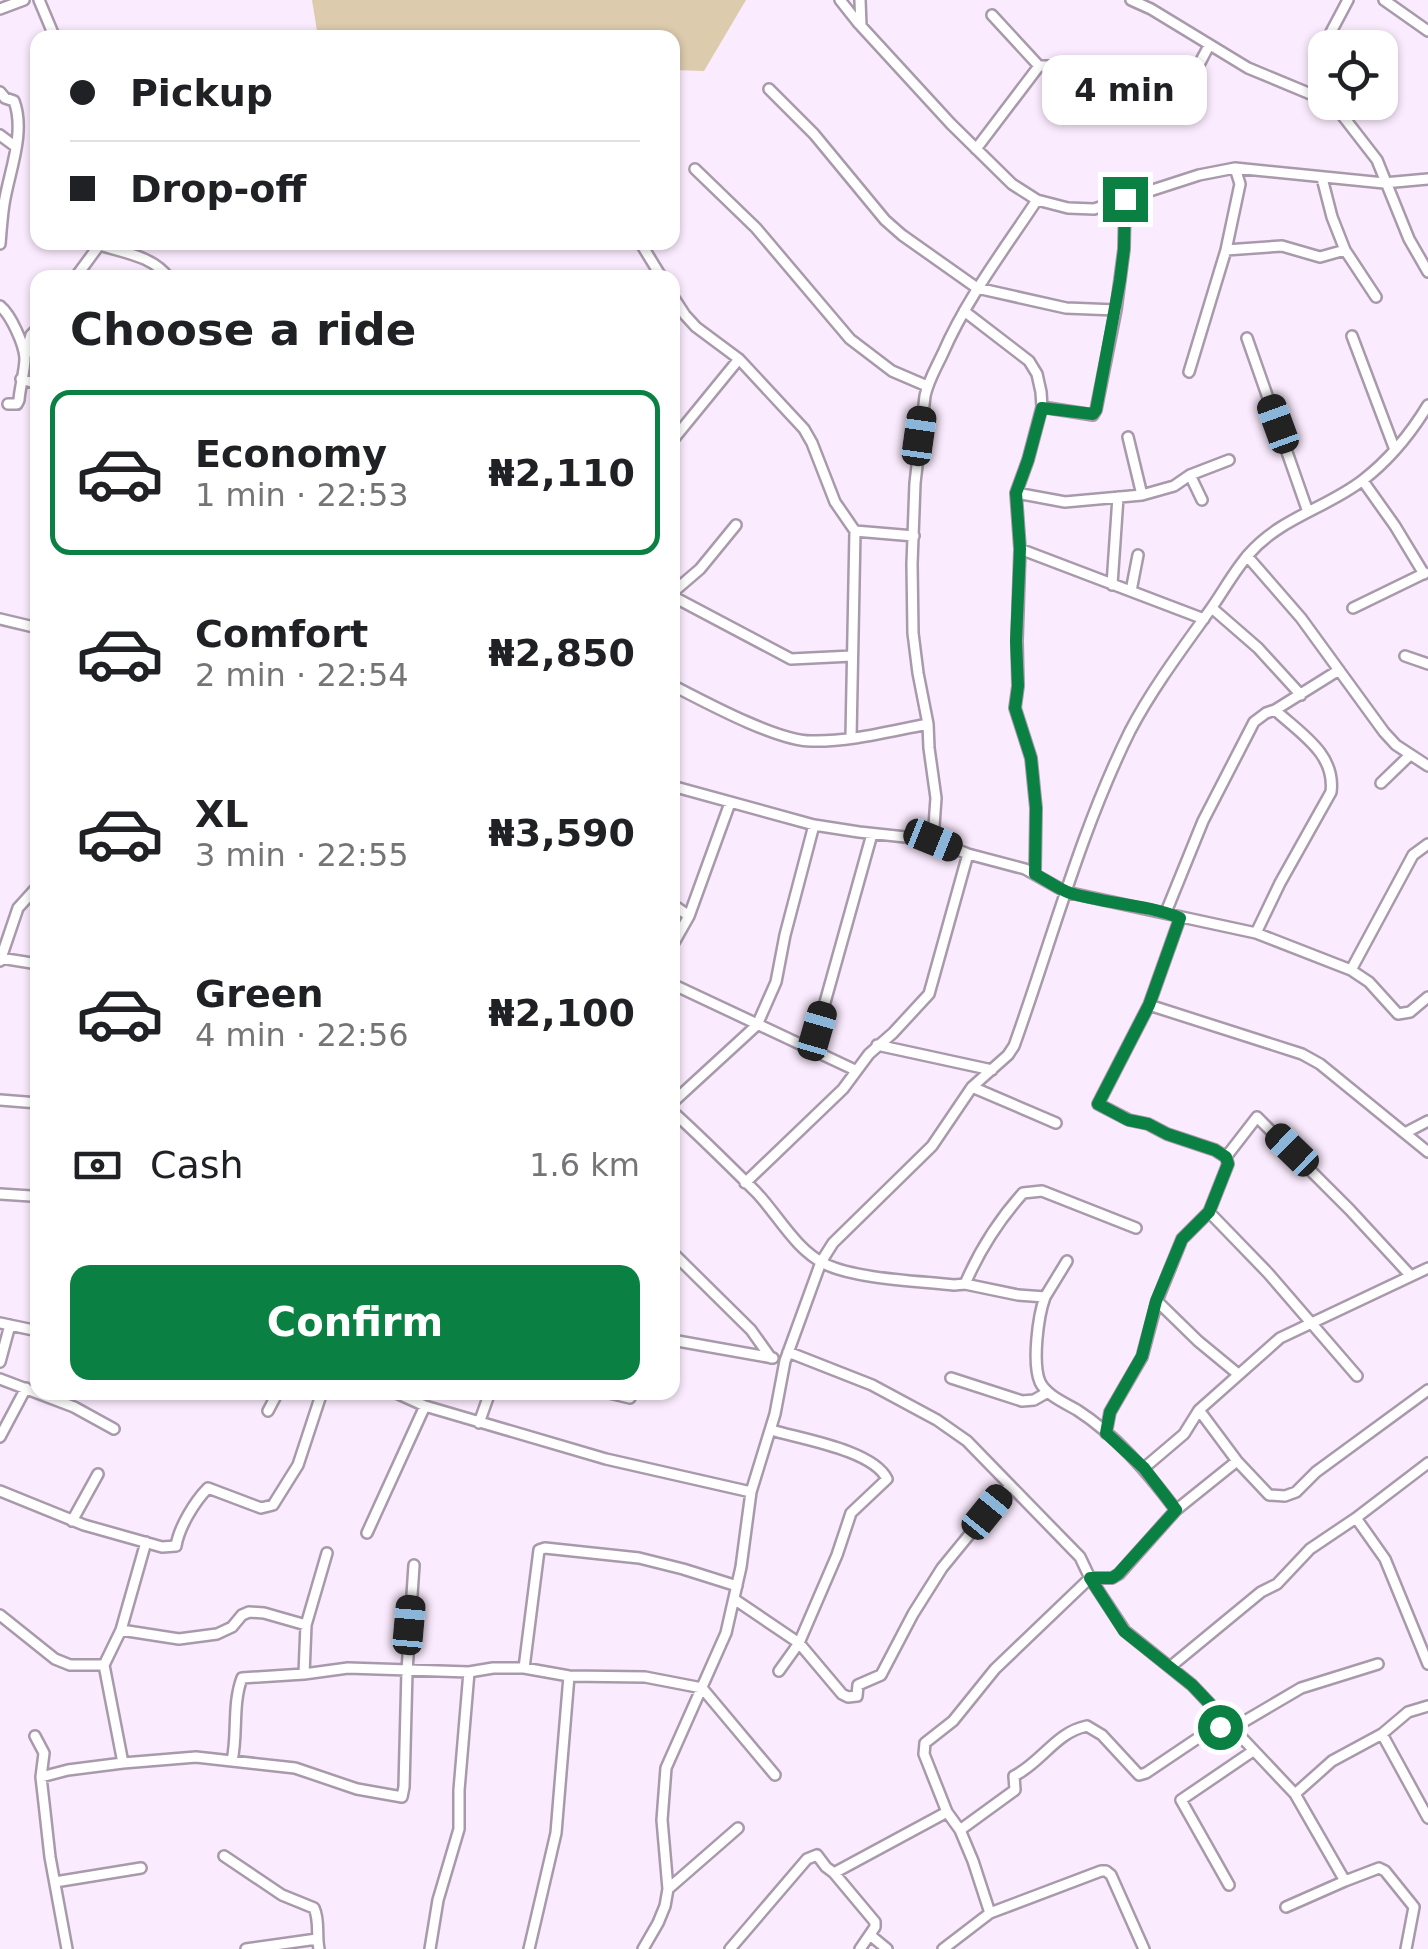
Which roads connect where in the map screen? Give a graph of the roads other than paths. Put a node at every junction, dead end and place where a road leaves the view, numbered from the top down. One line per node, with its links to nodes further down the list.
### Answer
1 (24, 0): 9 (street)
2 (39, 0): 12 (street)
3 (840, 0): 11 (street)
4 (860, 0): 11 (street)
5 (1132, 0): 8 (street)
6 (1348, 0): 13 (street)
7 (1384, 0): 14 (street)
8 (1154, 4): 15 (street)
9 (0, 9)
10 (992, 15): 16 (street)
11 (861, 26): 23 (street)
12 (52, 30)
13 (1332, 30)
14 (1428, 31)
15 (1209, 46): 16 (street); 19 (street)
16 (1039, 66): 23 (street)
17 (769, 90): 37 (street)
18 (0, 92): 22 (street)
19 (1308, 93)
20 (1346, 120): 28 (street)
21 (0, 135): 22 (street)
22 (16, 147): 31 (street)
23 (976, 149): 30 (street)
24 (1235, 168): 26 (street); 29 (street); 33 (street)
25 (694, 169): 51 (street)
26 (1322, 178): 28 (street); 34 (street)
27 (1428, 179): 28 (street)
28 (1384, 183): 36 (street)
29 (1125, 199): 30 (street); 41 (street)
30 (1037, 200): 37 (street)
31 (0, 244)
32 (118, 250): 35 (street)
33 (1226, 250): 34 (street); 48 (street)
34 (1345, 250): 38 (street)
35 (163, 270)
36 (1428, 272)
37 (978, 288): 41 (street); 42 (street)
38 (1376, 297)
39 (0, 306): 46 (street)
40 (680, 307): 47 (street)
41 (1116, 310): 54 (street)
42 (964, 311): 51 (street); 54 (street)
43 (1352, 336): 57 (street)
44 (30, 338): 46 (street)
45 (1247, 338): 65 (street)
46 (25, 357): 49 (street)
47 (738, 359): 55 (street); 67 (street)
48 (1189, 372)
49 (21, 379): 50 (street); 52 (street)
50 (30, 382)
51 (927, 386): 68 (street)
52 (8, 404)
53 (1428, 405): 57 (street)
54 (1042, 408): 61 (street)
55 (680, 424)
56 (1128, 437): 62 (street)
57 (1395, 450): 60 (street)
58 (1229, 460): 59 (street)
59 (1190, 475): 62 (street); 64 (street)
60 (1363, 480): 65 (street); 72 (street)
61 (1016, 493): 63 (street); 69 (street)
62 (1142, 495): 63 (street)
63 (1118, 497): 73 (street)
64 (1202, 500)
65 (1308, 512): 71 (street)
66 (736, 525): 74 (street)
67 (855, 531): 68 (street); 82 (street)
68 (914, 536): 89 (street)
69 (1020, 549): 73 (street); 101 (street)
70 (1138, 555): 75 (street)
71 (1247, 556): 77 (street); 85 (street)
72 (1426, 573): 78 (street)
73 (1112, 584): 75 (street)
74 (680, 587)
75 (1131, 592): 80 (street)
76 (680, 598): 82 (street)
77 (1212, 608): 80 (street); 87 (street)
78 (1353, 608)
79 (0, 619): 81 (street)
80 (1204, 619): 102 (street)
81 (30, 626)
82 (852, 656): 90 (street)
83 (1405, 656): 84 (street)
84 (1428, 664)
85 (1339, 670): 87 (street); 91 (street)
86 (680, 690): 90 (street)
87 (1301, 695): 88 (street)
88 (1275, 710): 105 (street); 108 (street)
89 (928, 724): 90 (street); 98 (street)
90 (851, 737)
91 (1410, 755): 92 (street); 93 (street)
92 (1428, 766)
93 (1381, 783)
94 (680, 788): 95 (street)
95 (730, 803): 96 (street); 106 (street)
96 (814, 825): 97 (street); 117 (street)
97 (872, 834): 98 (street); 119 (street)
98 (933, 840): 100 (street)
99 (1428, 844): 112 (street)
100 (968, 854): 101 (street); 118 (street)
101 (1035, 874): 102 (street)
102 (1066, 892): 105 (street); 121 (street)
103 (30, 895): 110 (street)
104 (680, 909): 106 (street)
105 (1166, 912): 107 (street)
106 (690, 916): 109 (street)
107 (1180, 918): 108 (street); 115 (street)
108 (1256, 932): 112 (street)
109 (680, 933)
110 (0, 959): 111 (street)
111 (30, 963)
112 (1351, 970): 114 (street)
113 (680, 988): 117 (street)
114 (1427, 998): 116 (street)
115 (1149, 1005): 129 (street); 131 (street)
116 (1428, 1014)
117 (757, 1025): 119 (street); 123 (street)
118 (878, 1045): 120 (street); 121 (street)
119 (806, 1049): 120 (street)
120 (855, 1070): 132 (street)
121 (992, 1070): 122 (street)
122 (972, 1087): 128 (street); 139 (street)
123 (680, 1096)
124 (0, 1100): 125 (street)
125 (30, 1102)
126 (680, 1119): 132 (street)
127 (1428, 1121): 129 (street)
128 (1056, 1123)
129 (1406, 1134): 130 (street)
130 (1428, 1152)
131 (1226, 1157): 135 (street); 141 (street)
132 (745, 1183): 139 (street)
133 (0, 1194): 134 (street)
134 (30, 1196)
135 (1209, 1212): 144 (street); 145 (street)
136 (1136, 1228): 142 (street)
137 (680, 1260): 150 (street)
138 (1067, 1261): 143 (street)
139 (821, 1262): 142 (street); 149 (street)
140 (1428, 1268): 141 (street)
141 (1410, 1275): 145 (street)
142 (965, 1284): 143 (street)
143 (1045, 1297): 159 (street)
144 (1156, 1301): 152 (street); 171 (street)
145 (1311, 1322): 152 (street); 153 (street)
146 (5, 1324): 147 (street); 151 (street)
147 (30, 1329)
148 (680, 1341): 150 (street)
149 (787, 1356): 150 (street); 170 (street); 177 (street)
150 (771, 1358)
151 (0, 1362)
152 (1238, 1374): 166 (street)
153 (1357, 1376)
154 (951, 1378): 159 (street)
155 (0, 1379): 156 (street)
156 (26, 1388): 157 (street); 172 (street)
157 (30, 1390)
158 (1428, 1390): 173 (street)
159 (1048, 1392): 171 (street)
160 (56, 1400): 169 (street)
161 (274, 1400): 167 (street)
162 (319, 1400): 184 (street)
163 (412, 1400): 165 (street)
164 (487, 1400): 168 (street)
165 (425, 1406): 168 (street); 183 (street)
166 (1199, 1410): 173 (street); 175 (street)
167 (268, 1411)
168 (479, 1423): 179 (street)
169 (114, 1428)
170 (770, 1430): 179 (street); 193 (street)
171 (1106, 1433): 175 (street)
172 (0, 1438)
173 (1238, 1461): 180 (street)
174 (1428, 1463): 181 (street)
175 (1144, 1468): 180 (street)
176 (98, 1474): 182 (street)
177 (1010, 1484): 187 (street); 193 (street)
178 (0, 1492): 182 (street)
179 (751, 1492): 188 (street)
180 (1176, 1510): 187 (street)
181 (1356, 1518): 196 (street); 198 (street)
182 (72, 1520): 184 (street)
183 (367, 1533)
184 (146, 1542): 192 (street)
185 (327, 1553): 191 (street)
186 (414, 1565): 199 (street)
187 (1090, 1578): 198 (street); 215 (street)
188 (737, 1586): 189 (street); 197 (street)
189 (734, 1599): 193 (street); 204 (street)
190 (0, 1615): 194 (street)
191 (306, 1625): 192 (street); 202 (street)
192 (121, 1630): 194 (street)
193 (799, 1642): 200 (street)
194 (104, 1664): 211 (street)
195 (1378, 1664): 206 (street)
196 (1428, 1664)
197 (524, 1668): 201 (street); 203 (street)
198 (1170, 1668): 206 (street)
199 (407, 1671): 201 (street); 202 (street); 210 (street)
200 (779, 1671)
201 (469, 1672): 234 (street)
202 (304, 1674): 210 (street)
203 (569, 1676): 204 (street); 235 (street)
204 (702, 1688): 212 (street); 225 (street)
205 (1428, 1706): 207 (street)
206 (1233, 1728): 209 (street); 218 (street)
207 (1382, 1734): 214 (street); 216 (street)
208 (34, 1736): 213 (street)
209 (1253, 1751): 214 (street); 224 (street)
210 (232, 1761): 211 (street)
211 (124, 1762): 213 (street)
212 (774, 1775)
213 (41, 1778): 223 (street)
214 (1295, 1794): 222 (street)
215 (947, 1812): 218 (street); 221 (street)
216 (1428, 1818)
217 (738, 1828): 225 (street)
218 (960, 1830): 229 (street)
219 (224, 1856): 231 (street)
220 (141, 1868): 223 (street)
221 (834, 1873): 230 (street); 237 (street)
222 (1345, 1881): 227 (street); 228 (street)
223 (55, 1882): 232 (street)
224 (1229, 1885)
225 (668, 1889): 236 (street)
226 (1428, 1904): 228 (street)
227 (1286, 1907)
228 (1414, 1907): 242 (street)
229 (990, 1913): 240 (street); 241 (street)
230 (870, 1935): 238 (street); 239 (street)
231 (318, 1944): 233 (street)
232 (68, 1949)
233 (246, 1949)
234 (430, 1949)
235 (530, 1949)
236 (643, 1949)
237 (730, 1949)
238 (860, 1949)
239 (887, 1949)
240 (944, 1949)
241 (1144, 1949)
242 (1406, 1949)

